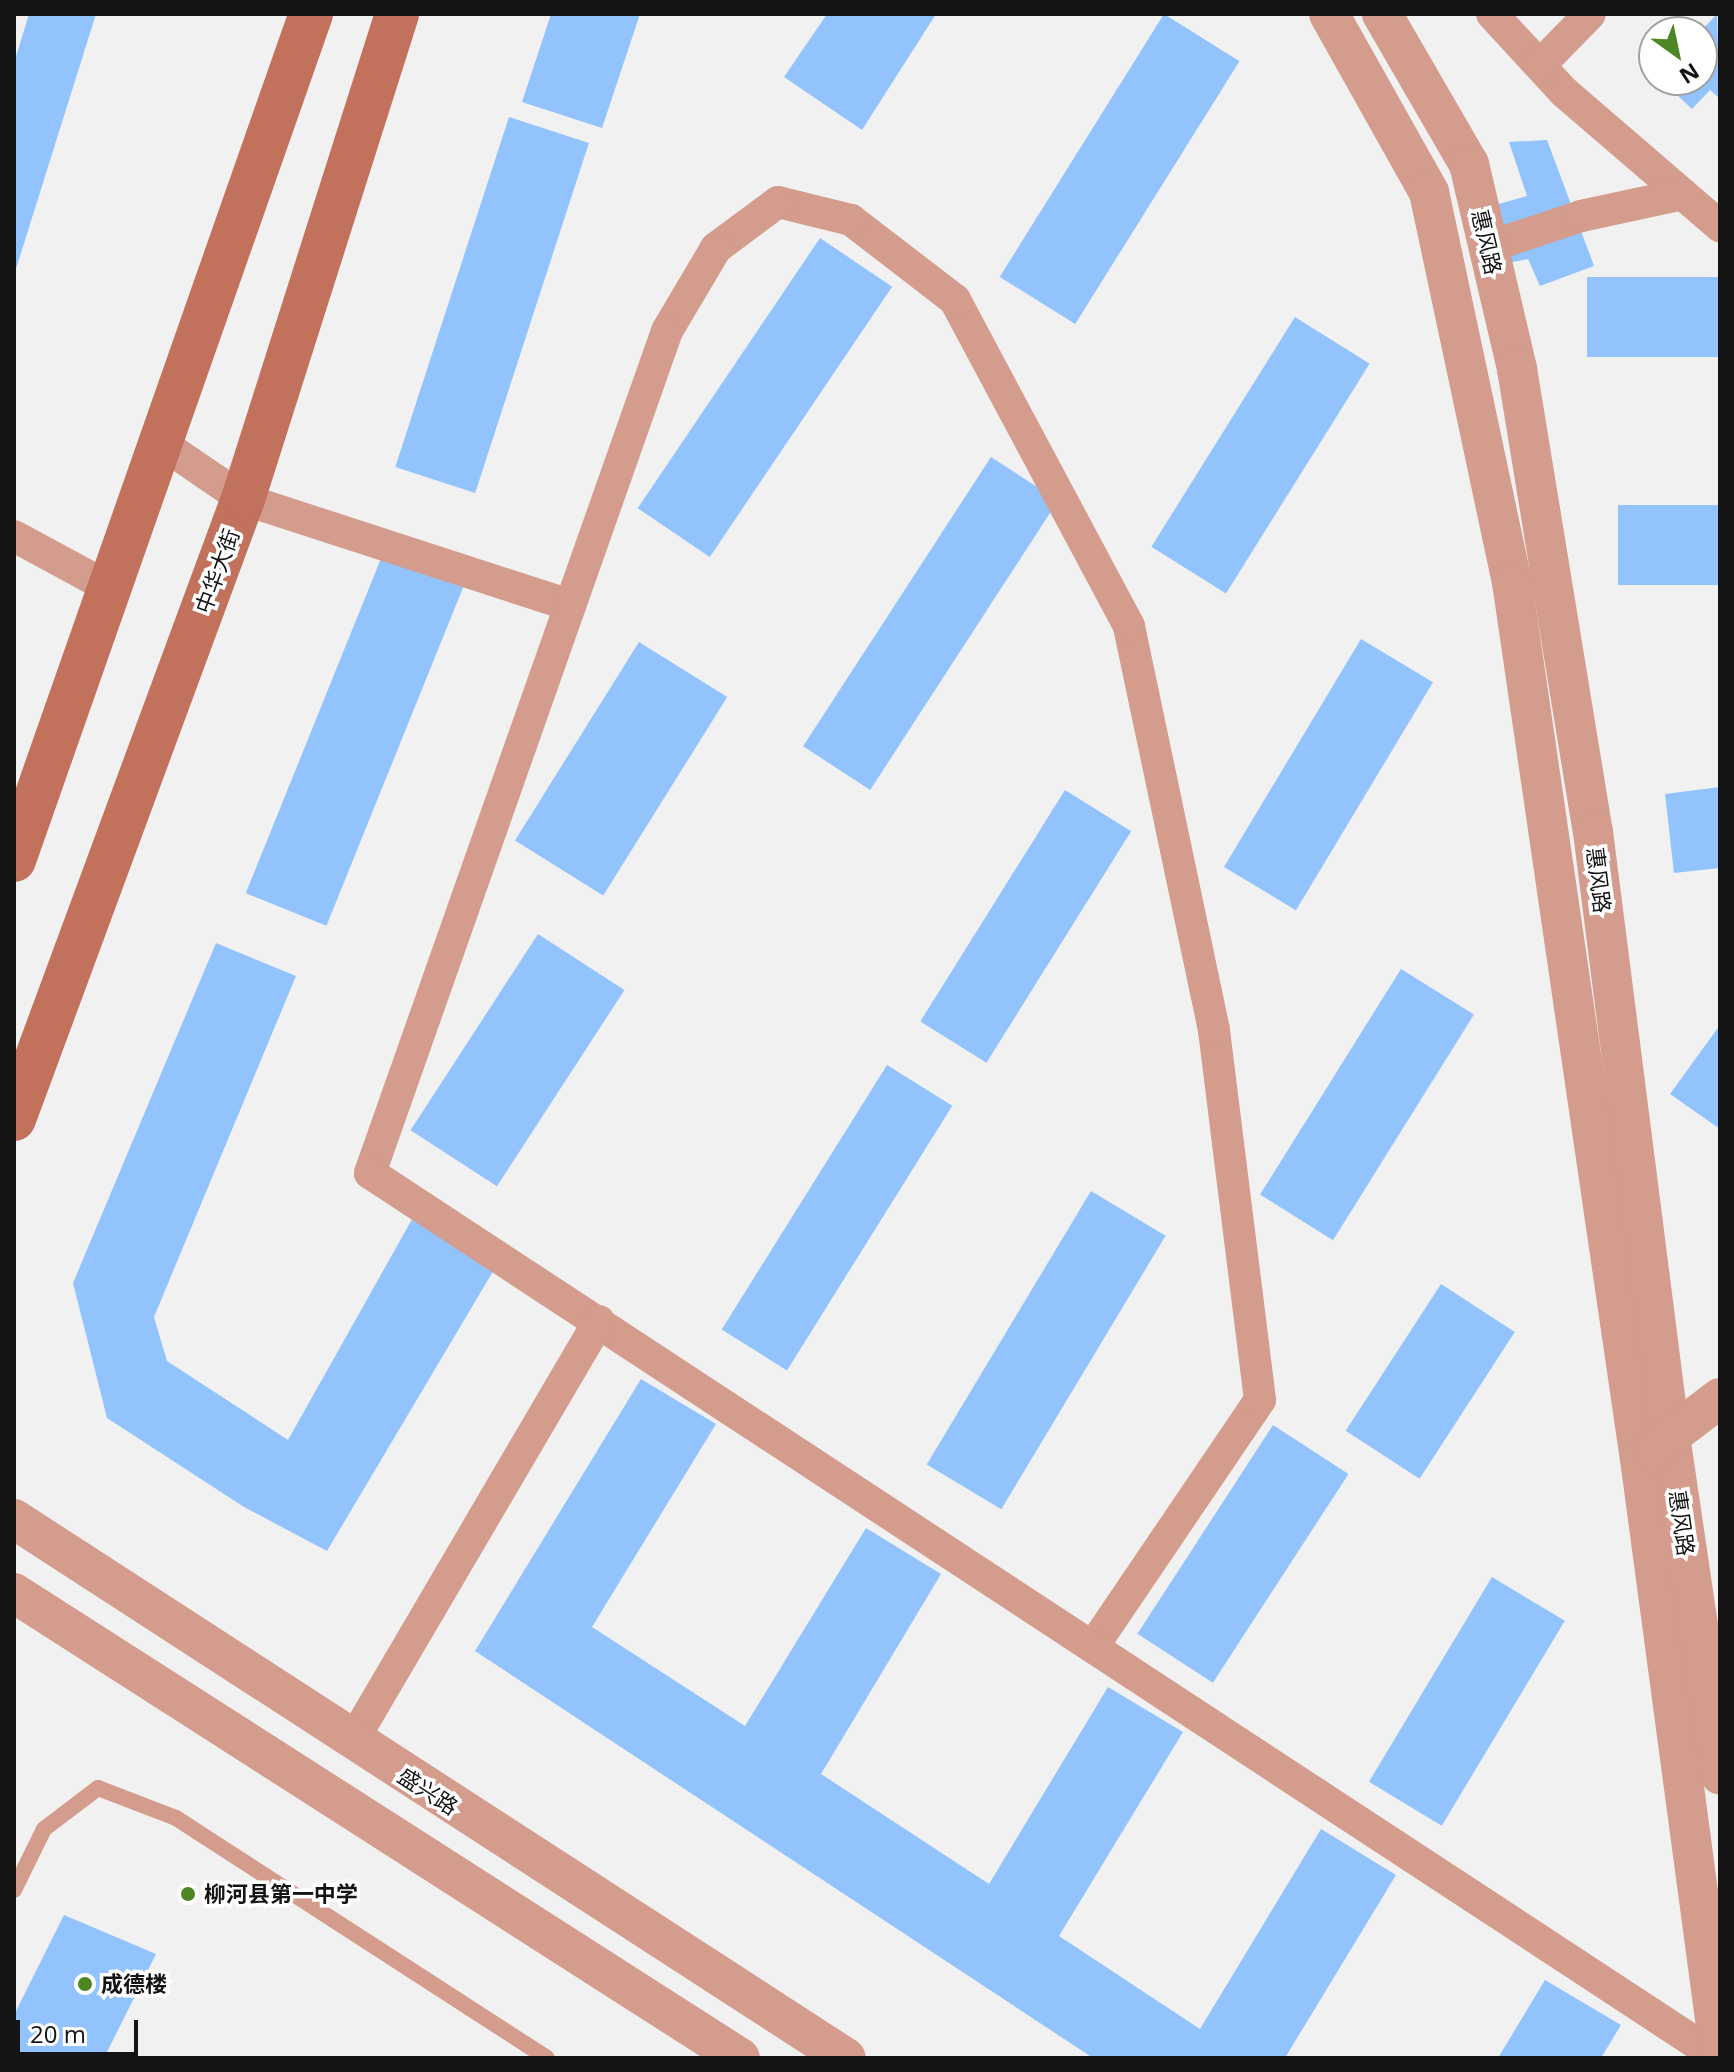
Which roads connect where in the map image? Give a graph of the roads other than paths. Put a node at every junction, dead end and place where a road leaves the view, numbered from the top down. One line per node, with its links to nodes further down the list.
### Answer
1 (311, 14): 11 (main road)
2 (397, 14): 12 (main road, 中华大街)
3 (1329, 14): 20 (street)
4 (1382, 14): 10 (street, 惠风路)
5 (1492, 14): 7 (street)
6 (1590, 14): 7 (street)
7 (1540, 65): 8 (street)
8 (1683, 194): 9 (street); 10 (street)
9 (1720, 226)
10 (1488, 247): 20 (street, 惠风路)
11 (161, 443): 12 (street); 14 (main road)
12 (243, 499): 15 (street); 17 (main road, 中华大街)
13 (14, 536): 14 (street)
14 (110, 588): 16 (main road)
15 (570, 605): 18 (street); 23 (street)
16 (14, 860)
17 (14, 1119)
18 (599, 1321): 23 (street); 24 (street)
19 (1720, 1398): 20 (street)
20 (1655, 1448): 25 (street, 惠风路); 28 (street)
21 (14, 1519): 24 (street, 盛兴路)
22 (14, 1593): 27 (street)
23 (1094, 1645): 28 (street)
24 (352, 1742): 30 (street, 盛兴路)
25 (1720, 1774)
26 (14, 1890): 29 (lane)
27 (727, 2054)
28 (1720, 2057)
29 (547, 2058)
30 (846, 2058)

